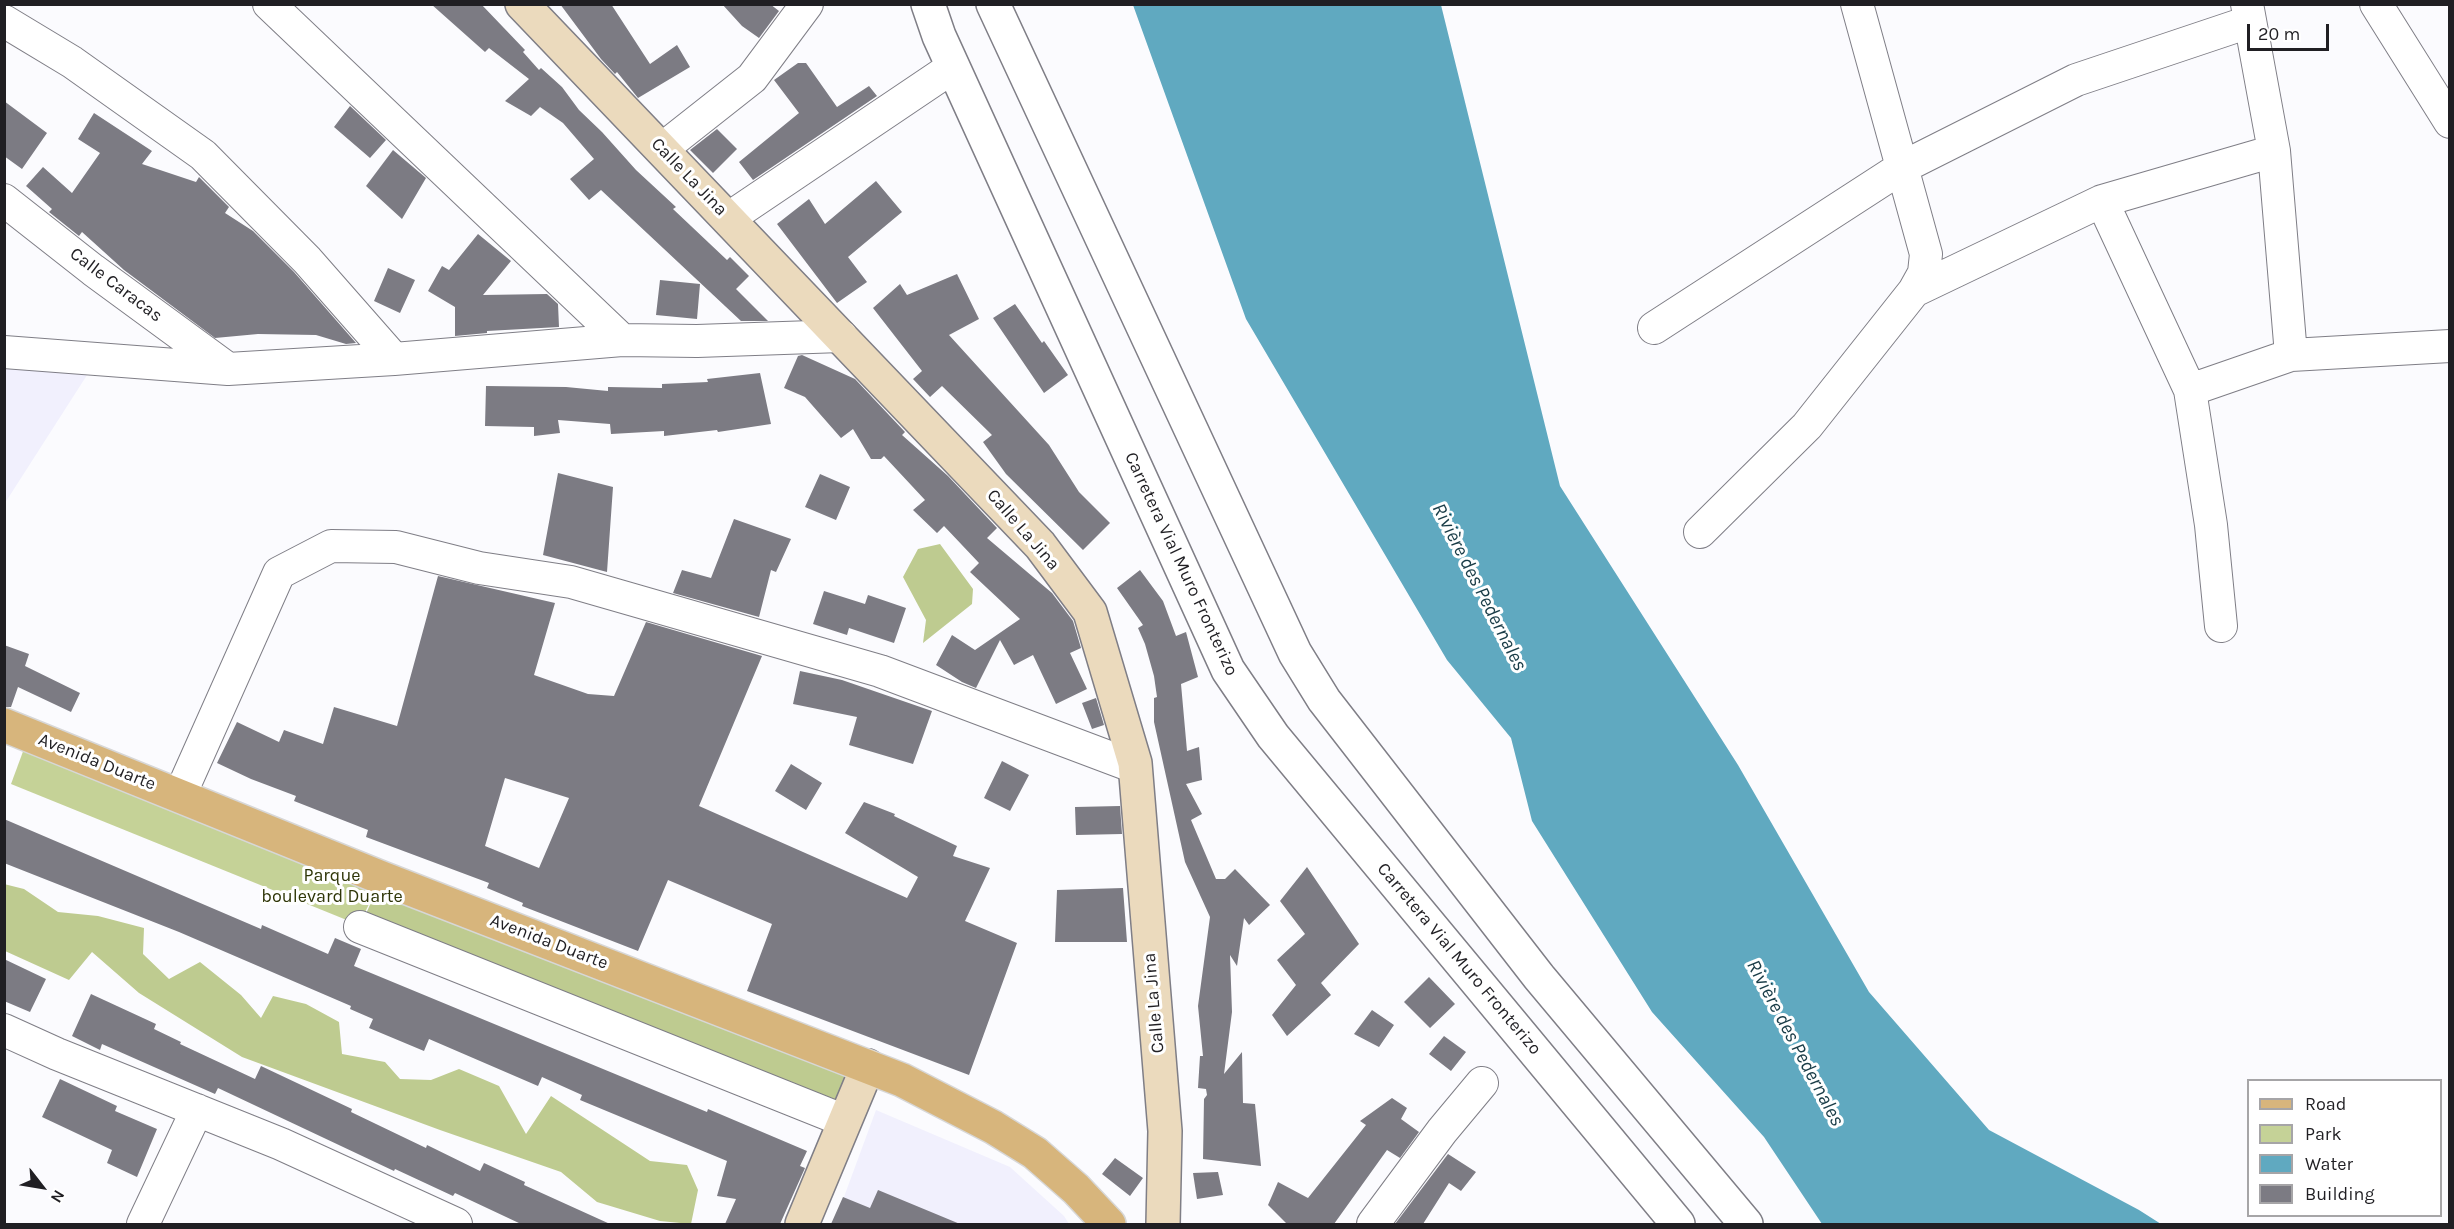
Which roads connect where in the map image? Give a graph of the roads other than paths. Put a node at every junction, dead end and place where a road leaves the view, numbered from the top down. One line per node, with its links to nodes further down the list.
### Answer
1 (269, 4): 21 (street)
2 (522, 4): 12 (main road, Calle La Jina)
3 (807, 4): 12 (street)
4 (928, 4): 10 (street, Carretera Vial Muro Fronterizo)
5 (993, 4): 46 (street)
6 (1857, 4): 14 (street)
7 (2376, 4): 11 (street)
8 (2248, 13): 13 (street); 14 (street)
9 (4, 21): 25 (street)
10 (953, 67): 17 (street); 45 (street, Carretera Vial Muro Fronterizo)
11 (2450, 122)
12 (662, 149): 17 (main road, Calle La Jina)
13 (2274, 151): 16 (street); 24 (street)
14 (1900, 168): 18 (street); 19 (street)
15 (4, 200): 26 (street, Calle Caracas)
16 (2102, 201): 18 (street); 27 (street)
17 (729, 218): 20 (main road, Calle La Jina)
18 (1914, 291): 28 (street)
19 (1654, 328)
20 (841, 336): 21 (street); 31 (main road, Calle La Jina)
21 (622, 340): 25 (street)
22 (2450, 346): 24 (street)
23 (4, 352): 26 (street)
24 (2291, 355): 27 (street)
25 (394, 359): 26 (street)
26 (228, 369)
27 (2190, 390): 29 (street)
28 (1700, 532)
29 (2222, 626)
30 (4, 725): 32 (main road, Avenida Duarte)
31 (1135, 767): 32 (street); 43 (main road, Calle La Jina)
32 (180, 795): 35 (main road, Avenida Duarte)
33 (360, 927): 38 (street)
34 (4, 1030): 37 (street)
35 (868, 1066): 38 (main road); 42 (main road, Avenida Duarte)
36 (1482, 1083): 44 (street)
37 (197, 1110): 39 (street); 40 (street)
38 (845, 1121): 41 (main road)
39 (143, 1224)
40 (456, 1224)
41 (802, 1224)
42 (1109, 1224)
43 (1163, 1224)
44 (1373, 1224)
45 (1678, 1224)
46 (1746, 1224)

